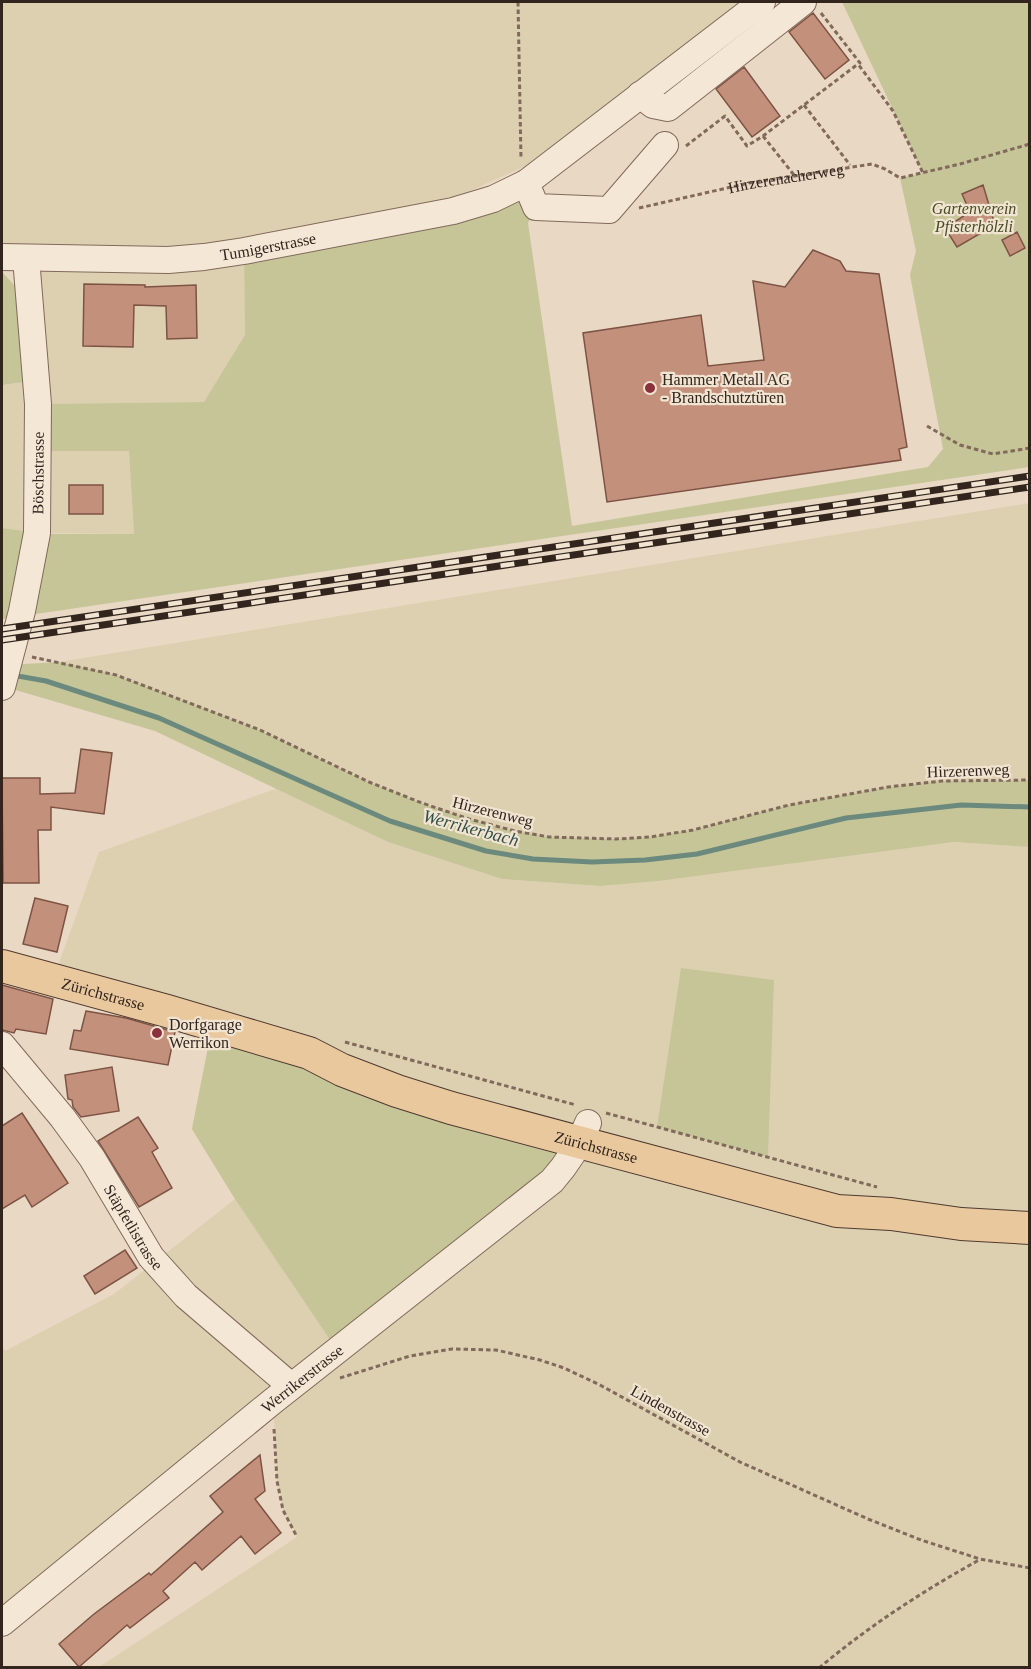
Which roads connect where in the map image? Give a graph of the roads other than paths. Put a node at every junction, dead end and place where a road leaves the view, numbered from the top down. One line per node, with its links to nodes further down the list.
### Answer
1 (762, 2): 3 (street, Tumigerstrasse)
2 (811, 6): 3 (street)
3 (640, 95): 5 (street, Tumigerstrasse)
4 (665, 145): 5 (street)
5 (526, 183): 6 (street, Tumigerstrasse)
6 (14, 257): 7 (street, Böschstrasse)
7 (5, 673)
8 (2, 966): 10 (main road, Zürichstrasse)
9 (2, 1045): 12 (street, Stäpfetlistrasse)
10 (588, 1121): 11 (main road, Zürichstrasse); 12 (street, Werrikerstrasse)
11 (1029, 1228)
12 (282, 1393): 13 (street, Werrikerstrasse)
13 (2, 1623)

